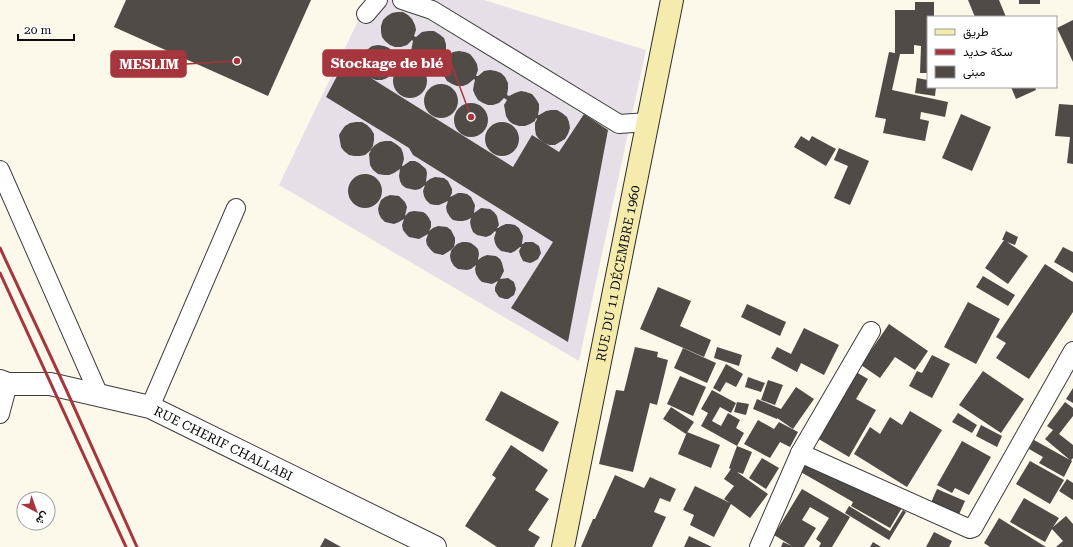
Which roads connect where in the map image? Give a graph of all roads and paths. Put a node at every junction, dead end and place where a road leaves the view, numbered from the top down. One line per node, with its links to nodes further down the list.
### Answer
1 (378, 0): 4 (street)
2 (402, 0): 5 (street)
3 (672, 0): 5 (main road, RUE DU 11 DÉCEMBRE 1960)
4 (366, 14)
5 (648, 122): 16 (main road, RUE DU 11 DÉCEMBRE 1960)
6 (0, 170): 11 (street)
7 (236, 208): 12 (street)
8 (871, 331): 14 (street)
9 (1073, 351): 14 (street)
10 (4, 383): 11 (street, RUE CHERIF CHALLABI); 13 (street)
11 (99, 395): 12 (street, RUE CHERIF CHALLABI)
12 (150, 407): 15 (street, RUE CHERIF CHALLABI)
13 (0, 414)
14 (800, 453): 17 (street)
15 (435, 547)
16 (563, 547)
17 (759, 547)

